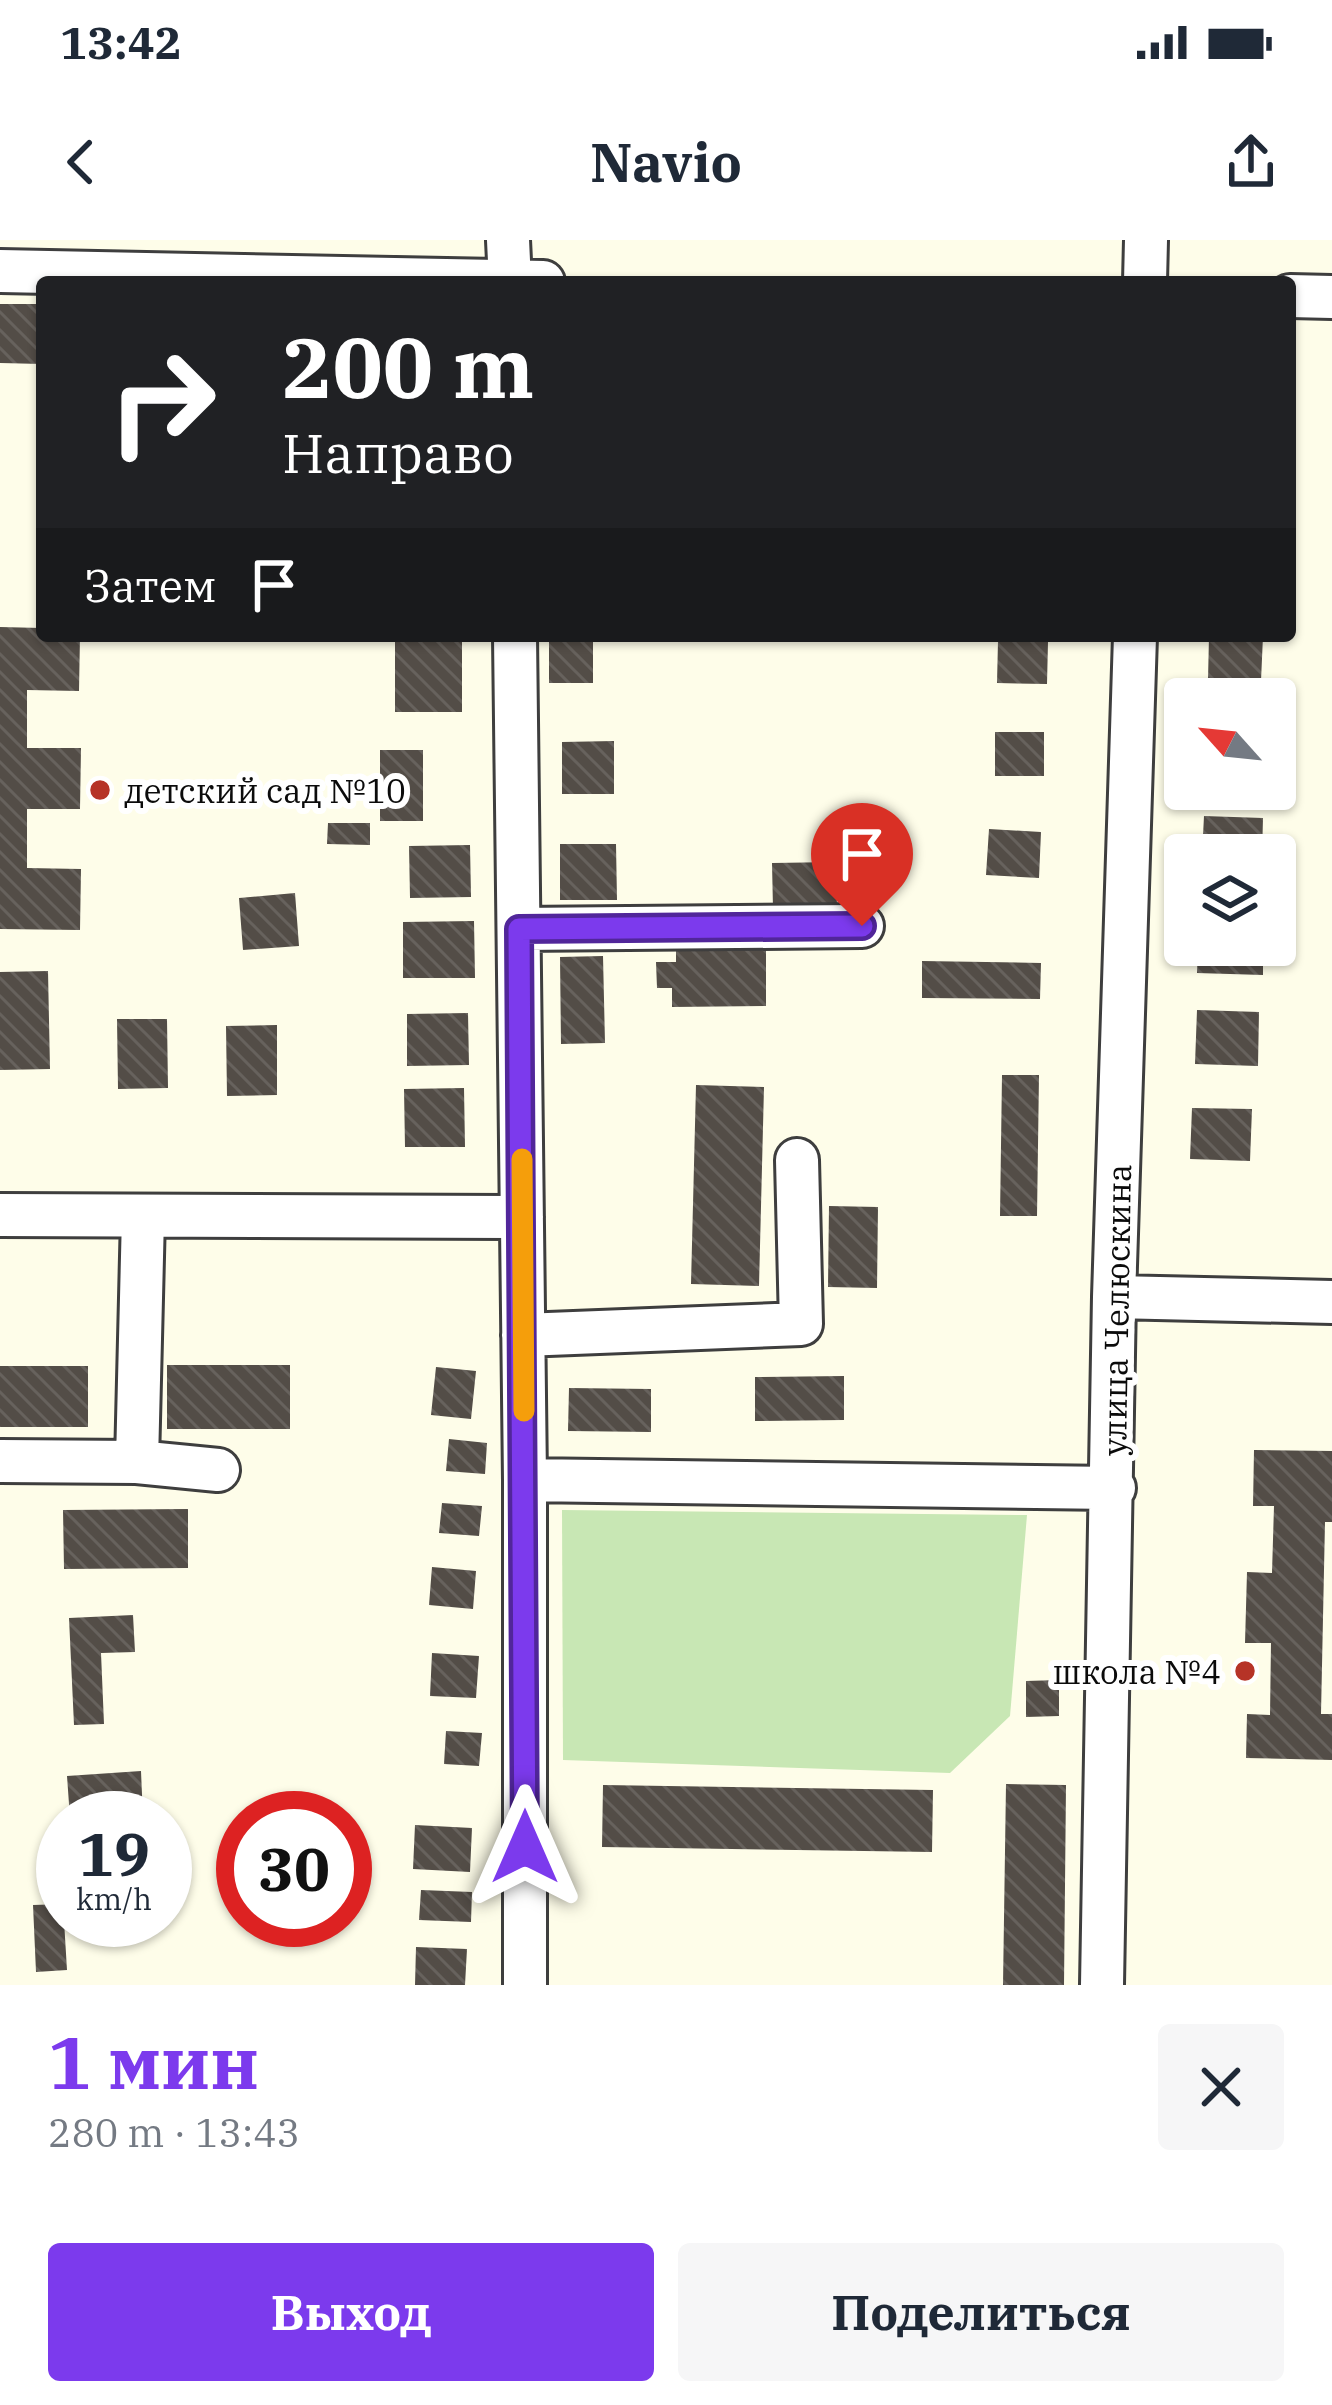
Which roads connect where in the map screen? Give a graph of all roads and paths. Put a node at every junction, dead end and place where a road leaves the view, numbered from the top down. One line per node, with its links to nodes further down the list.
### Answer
1 (508, 240): 5 (street)
2 (1146, 240): 6 (street)
3 (0, 271): 4 (street)
4 (231, 276)
5 (509, 276)
6 (1145, 276)
7 (1296, 296): 8 (street)
8 (1332, 297)
9 (515, 642): 12 (street)
10 (1135, 642): 17 (street, улица Челюскина)
11 (862, 926): 12 (street)
12 (519, 929): 16 (street)
13 (797, 1160): 19 (street)
14 (0, 1215): 15 (street)
15 (142, 1216): 16 (street); 21 (street)
16 (522, 1217): 19 (street)
17 (1114, 1297): 18 (street); 24 (street, улица Челюскина)
18 (1332, 1302)
19 (523, 1335): 23 (street)
20 (0, 1461): 21 (street)
21 (137, 1462): 22 (street)
22 (218, 1470)
23 (525, 1480): 24 (street); 25 (street)
24 (1114, 1488): 26 (street, улица Челюскина)
25 (525, 1985)
26 (1102, 1985)

